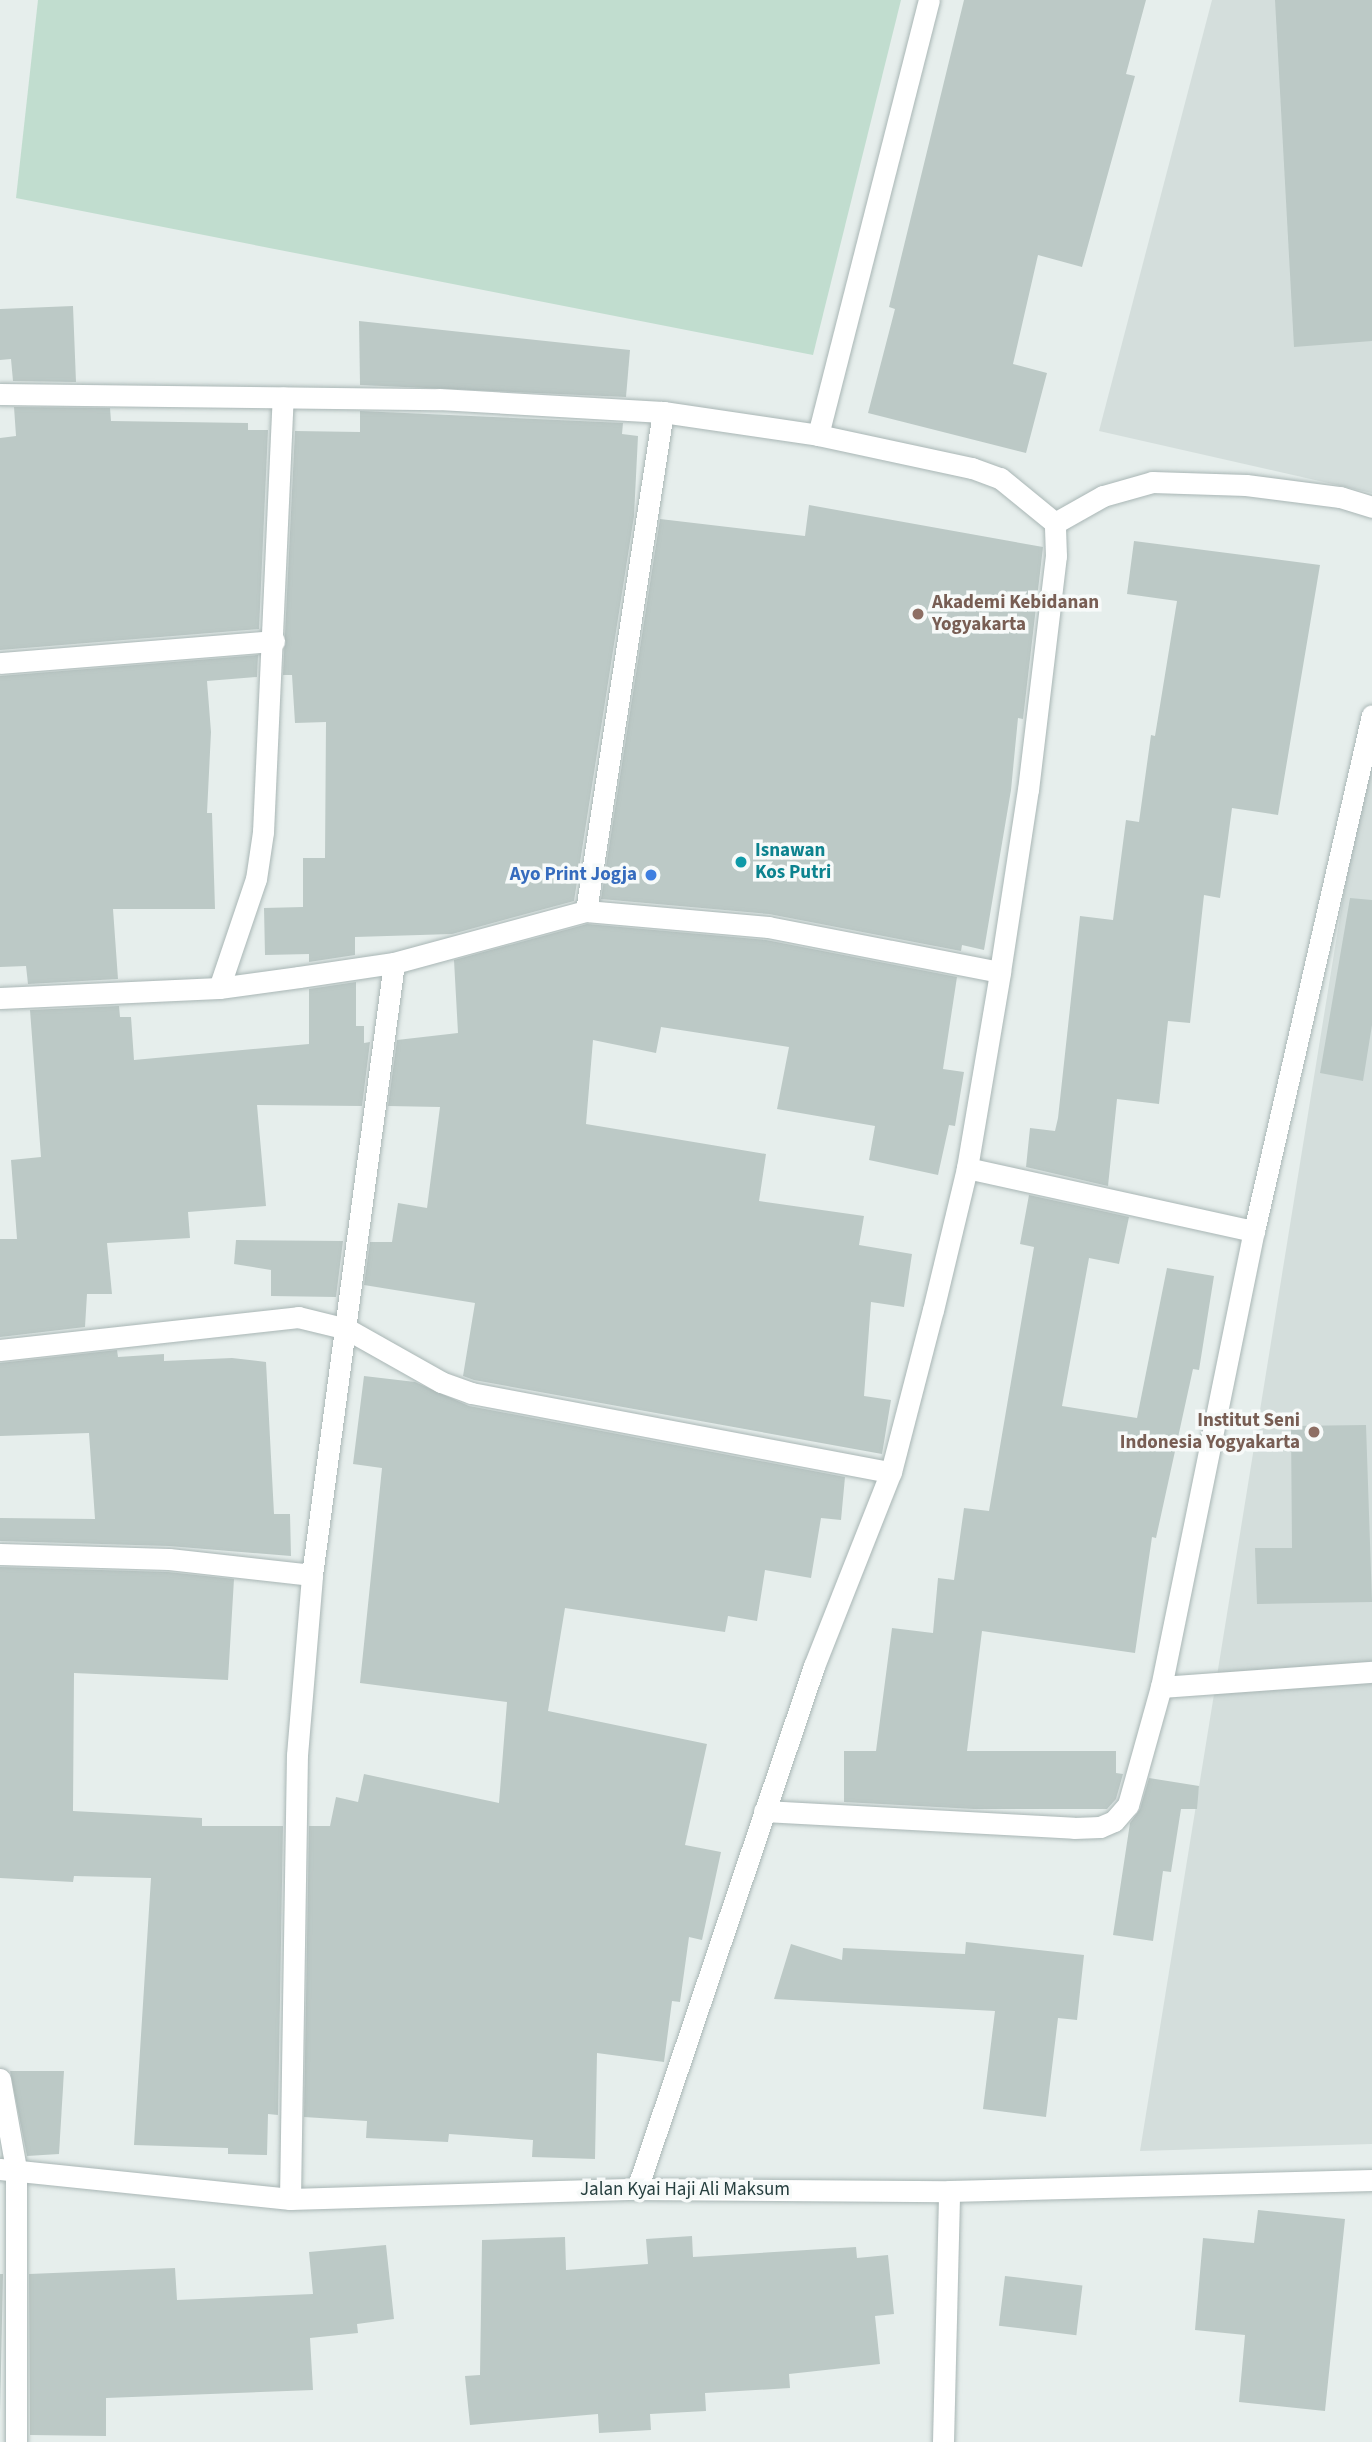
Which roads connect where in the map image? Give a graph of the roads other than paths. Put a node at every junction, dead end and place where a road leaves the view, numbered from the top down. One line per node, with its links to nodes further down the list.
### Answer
1 (929, 0): 5 (street)
2 (0, 394): 3 (street)
3 (283, 397): 4 (street); 8 (street)
4 (663, 412): 5 (street); 11 (street)
5 (818, 435): 7 (street)
6 (1372, 507): 7 (street)
7 (1055, 523): 13 (street)
8 (274, 641): 9 (street); 14 (street)
9 (0, 663)
10 (1372, 715): 17 (street)
11 (586, 911): 12 (street); 13 (street)
12 (394, 963): 14 (street); 18 (street)
13 (1000, 972): 16 (street)
14 (219, 988): 15 (street)
15 (0, 999)
16 (967, 1168): 17 (street); 20 (street)
17 (1254, 1231): 24 (street)
18 (347, 1329): 19 (street); 20 (street); 22 (street)
19 (0, 1350)
20 (891, 1472): 25 (street)
21 (0, 1553): 22 (street)
22 (312, 1575): 31 (street)
23 (1372, 1672): 24 (street)
24 (1161, 1687): 25 (street)
25 (764, 1811): 29 (street)
26 (0, 2079): 27 (street)
27 (8, 2169): 31 (street, Jalan Kyai Haji Ali Maksum); 32 (street)
28 (1372, 2180): 30 (street, Jalan Kyai Haji Ali Maksum)
29 (636, 2189): 30 (street, Jalan Kyai Haji Ali Maksum); 31 (street, Jalan Kyai Haji Ali Maksum)
30 (949, 2191): 33 (street)
31 (289, 2199)
32 (16, 2442)
33 (943, 2442)

